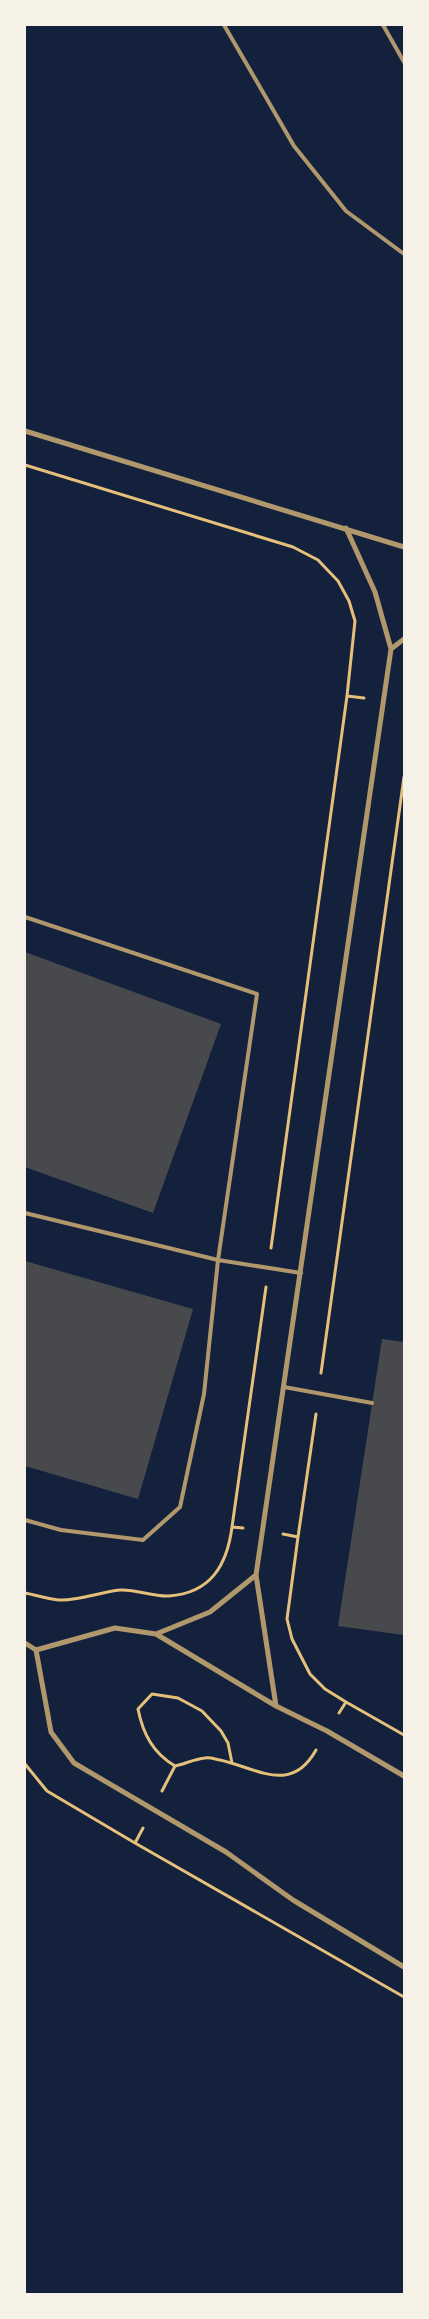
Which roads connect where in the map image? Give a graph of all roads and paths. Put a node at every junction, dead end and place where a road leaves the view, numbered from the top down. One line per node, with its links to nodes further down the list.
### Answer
1 (224, 25): 4 (lane)
2 (383, 25): 3 (lane)
3 (404, 62)
4 (404, 254)
5 (25, 431): 7 (street)
6 (25, 465): 15 (path)
7 (346, 528): 8 (street); 10 (street)
8 (404, 547)
9 (404, 638): 10 (street)
10 (391, 650): 16 (street)
11 (404, 777): 18 (path)
12 (25, 917): 14 (lane)
13 (25, 1213): 14 (lane)
14 (218, 1260): 15 (lane); 20 (lane)
15 (268, 1268): 16 (lane); 21 (path)
16 (300, 1273): 17 (street)
17 (284, 1387): 18 (lane); 23 (street)
18 (318, 1394): 19 (lane); 22 (path)
19 (372, 1403)
20 (25, 1520)
21 (232, 1527)
22 (298, 1537)
23 (256, 1575): 24 (street); 27 (street)
24 (156, 1634): 26 (street); 27 (street)
25 (25, 1643): 26 (street)
26 (36, 1650): 34 (street)
27 (276, 1706): 28 (street)
28 (327, 1731): 29 (path); 30 (path); 33 (street)
29 (404, 1736)
30 (232, 1763): 32 (path); 32 (path)
31 (25, 1764): 35 (path)
32 (175, 1766): 34 (path)
33 (404, 1776)
34 (153, 1809): 35 (path); 36 (street)
35 (135, 1843): 37 (path)
36 (404, 1967)
37 (404, 1997)

